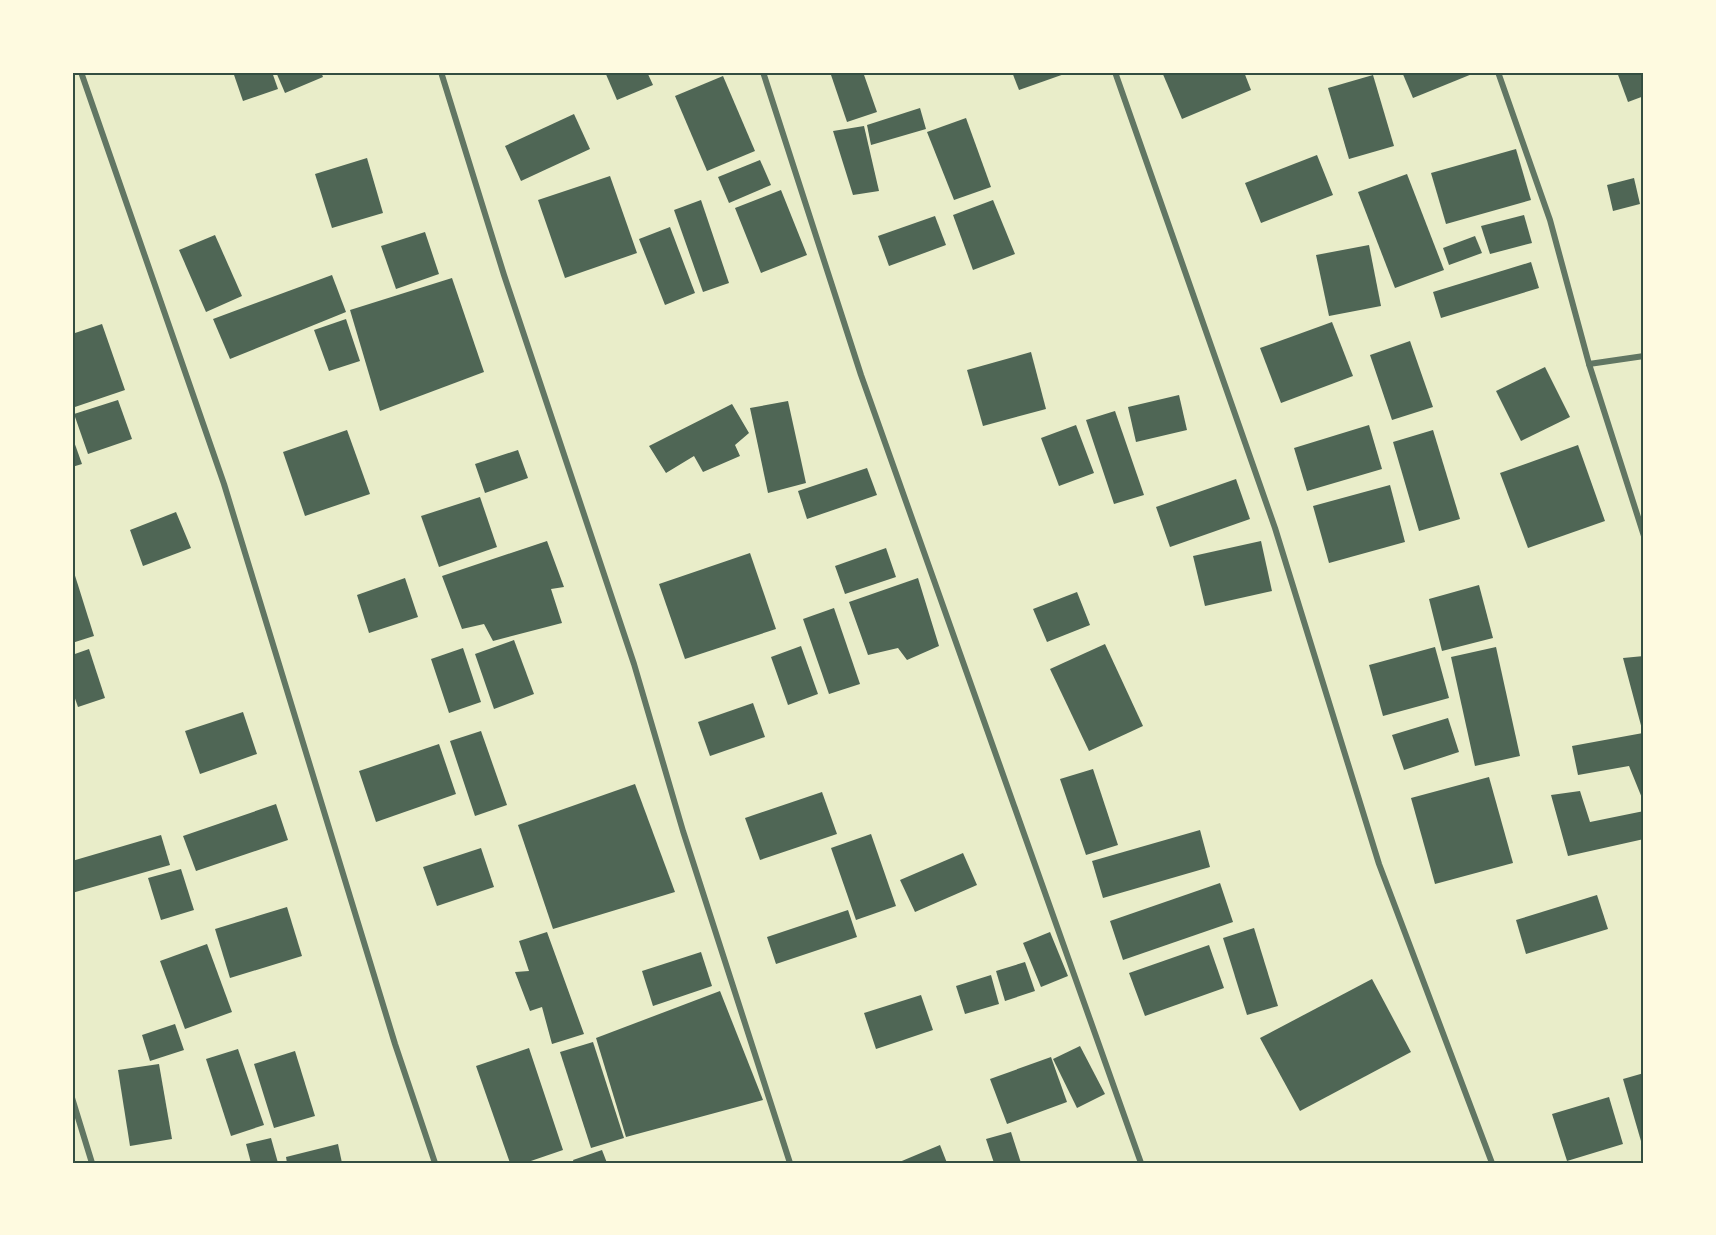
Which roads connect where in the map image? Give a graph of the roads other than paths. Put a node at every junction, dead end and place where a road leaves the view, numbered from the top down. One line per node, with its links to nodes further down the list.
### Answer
1 (81, 72): 11 (street)
2 (441, 72): 12 (street)
3 (763, 72): 13 (street)
4 (1115, 72): 14 (street)
5 (1498, 72): 7 (street)
6 (1644, 356): 7 (street)
7 (1588, 364): 8 (street)
8 (1644, 536)
9 (72, 1098): 10 (street)
10 (92, 1163)
11 (435, 1163)
12 (790, 1163)
13 (1142, 1163)
14 (1492, 1163)

